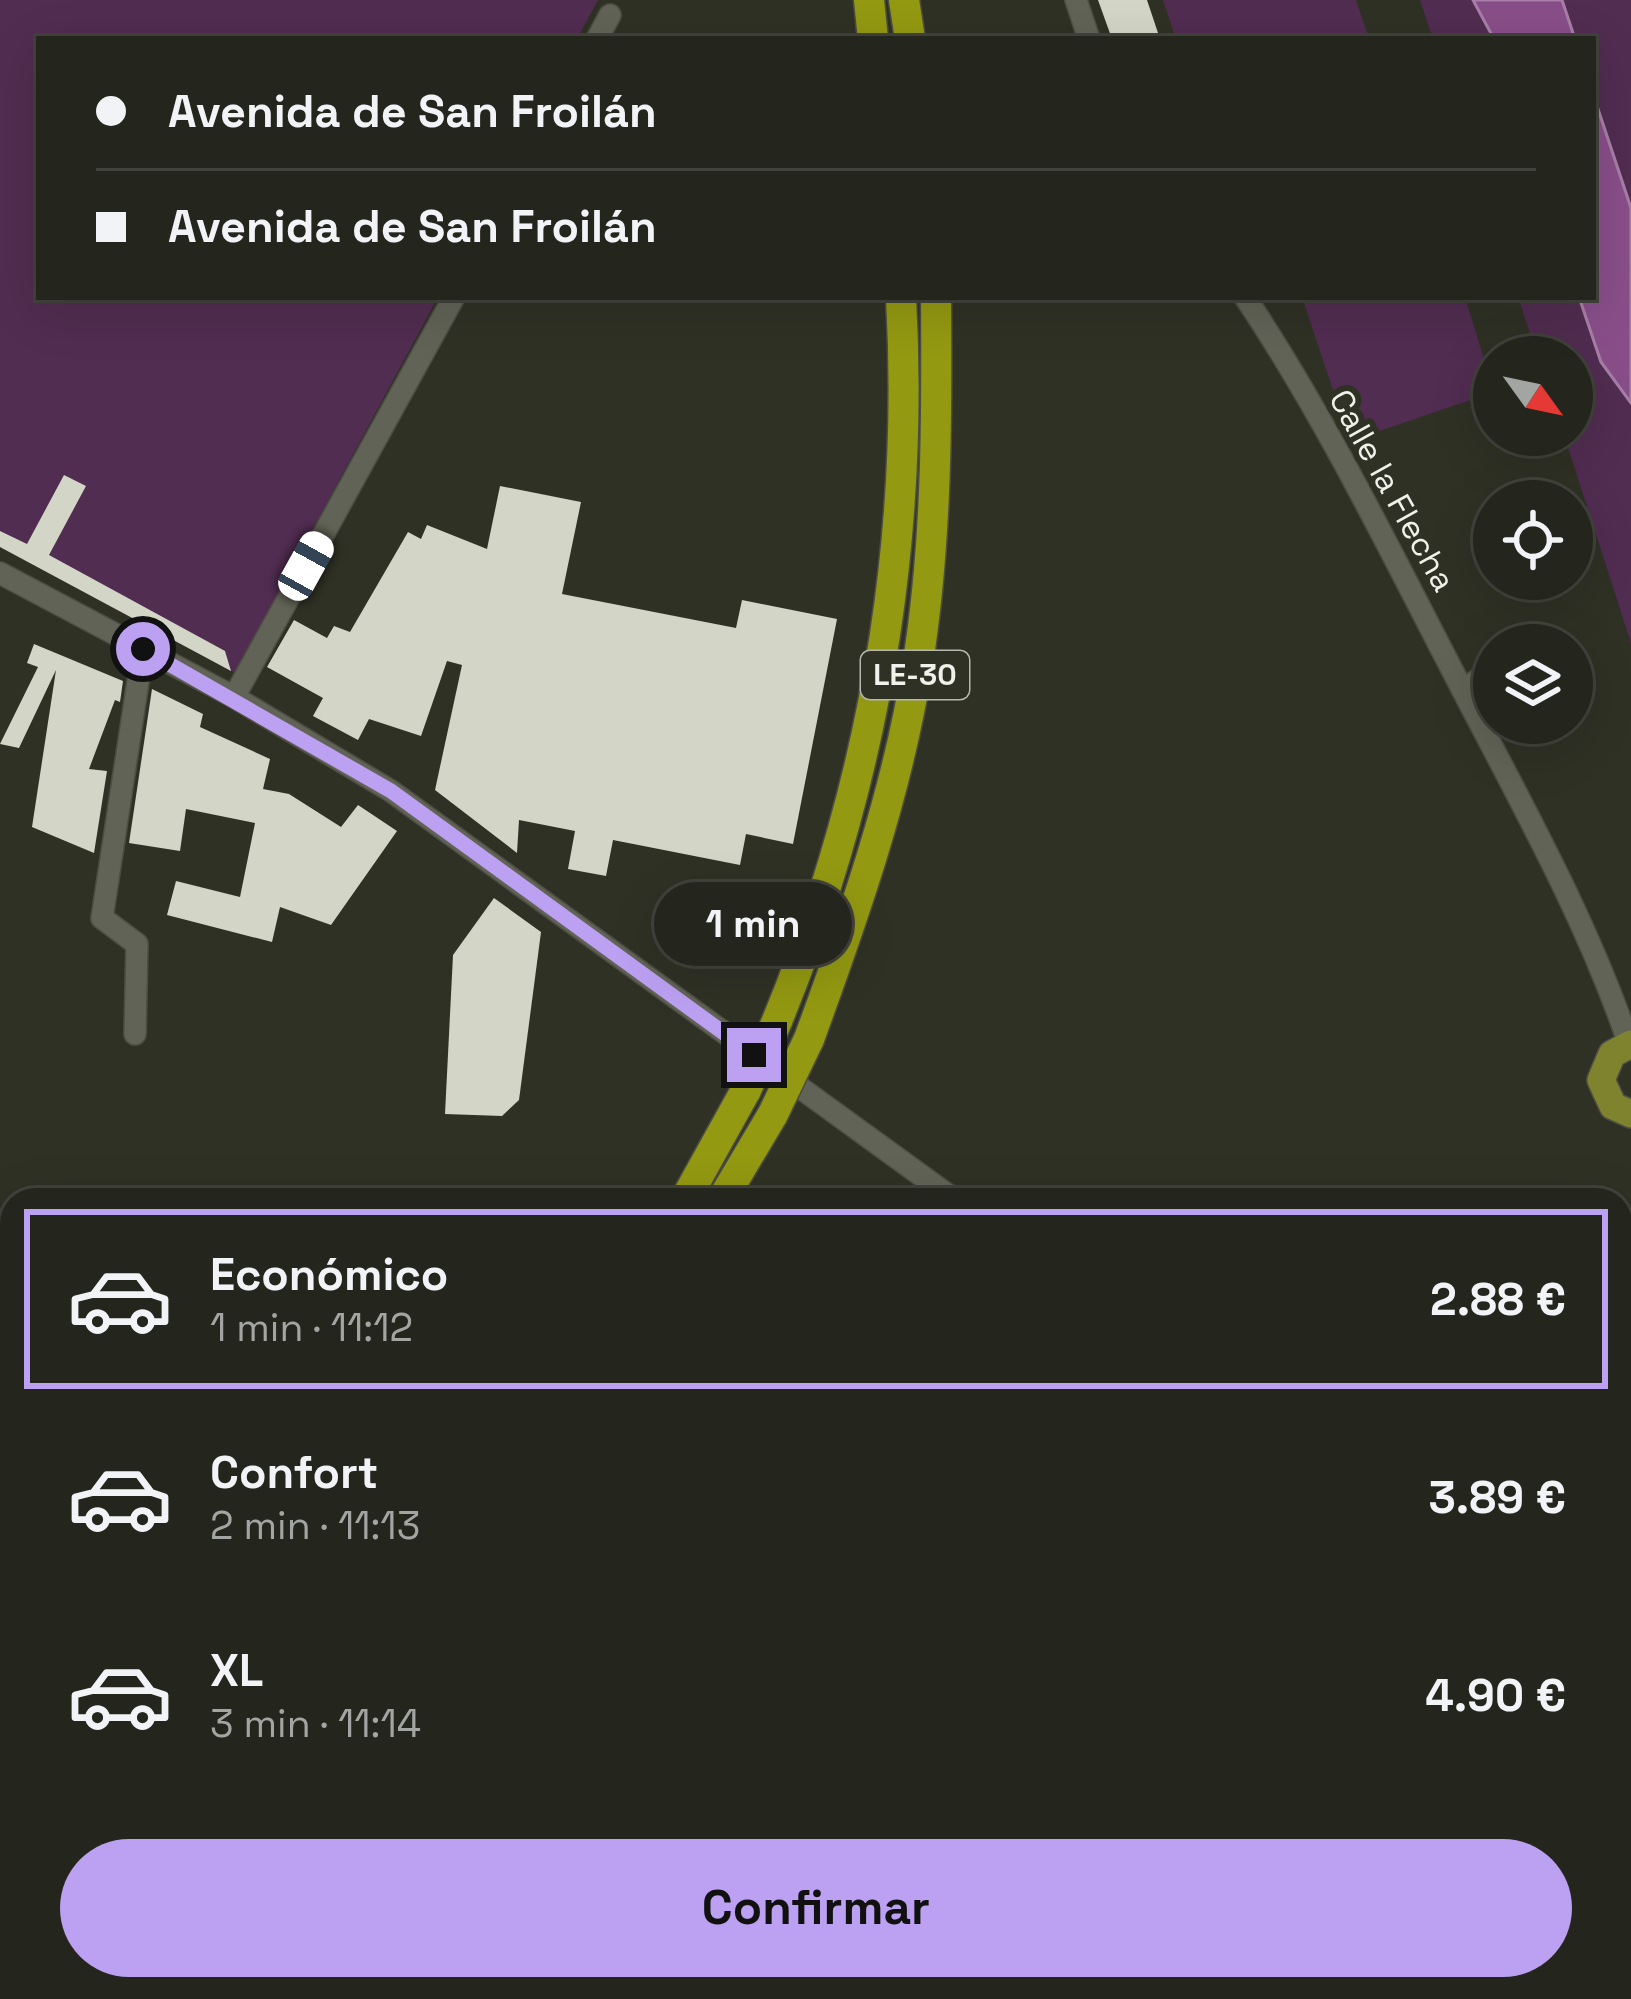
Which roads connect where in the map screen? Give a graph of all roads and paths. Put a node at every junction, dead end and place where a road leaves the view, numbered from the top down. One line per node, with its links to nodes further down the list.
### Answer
1 (869, 0): 6 (highway)
2 (904, 0): 7 (highway)
3 (1076, 0): 8 (street)
4 (610, 15): 5 (street)
5 (599, 36)
6 (873, 36)
7 (910, 36)
8 (1088, 36)
9 (452, 300): 17 (street)
10 (901, 300): 21 (highway, LE-30, bridge)
11 (936, 300): 22 (highway, LE-30, bridge)
12 (1247, 300): 16 (street, Calle la Flecha)
13 (1, 575): 14 (street)
14 (143, 649): 17 (street); 18 (street)
15 (1473, 684): 16 (street)
16 (1463, 691): 19 (street, Calle la Flecha)
17 (234, 697): 23 (street)
18 (135, 1034)
19 (1630, 1044): 20 (main road)
20 (1631, 1114)
21 (692, 1188)
22 (732, 1188)
23 (938, 1188)

